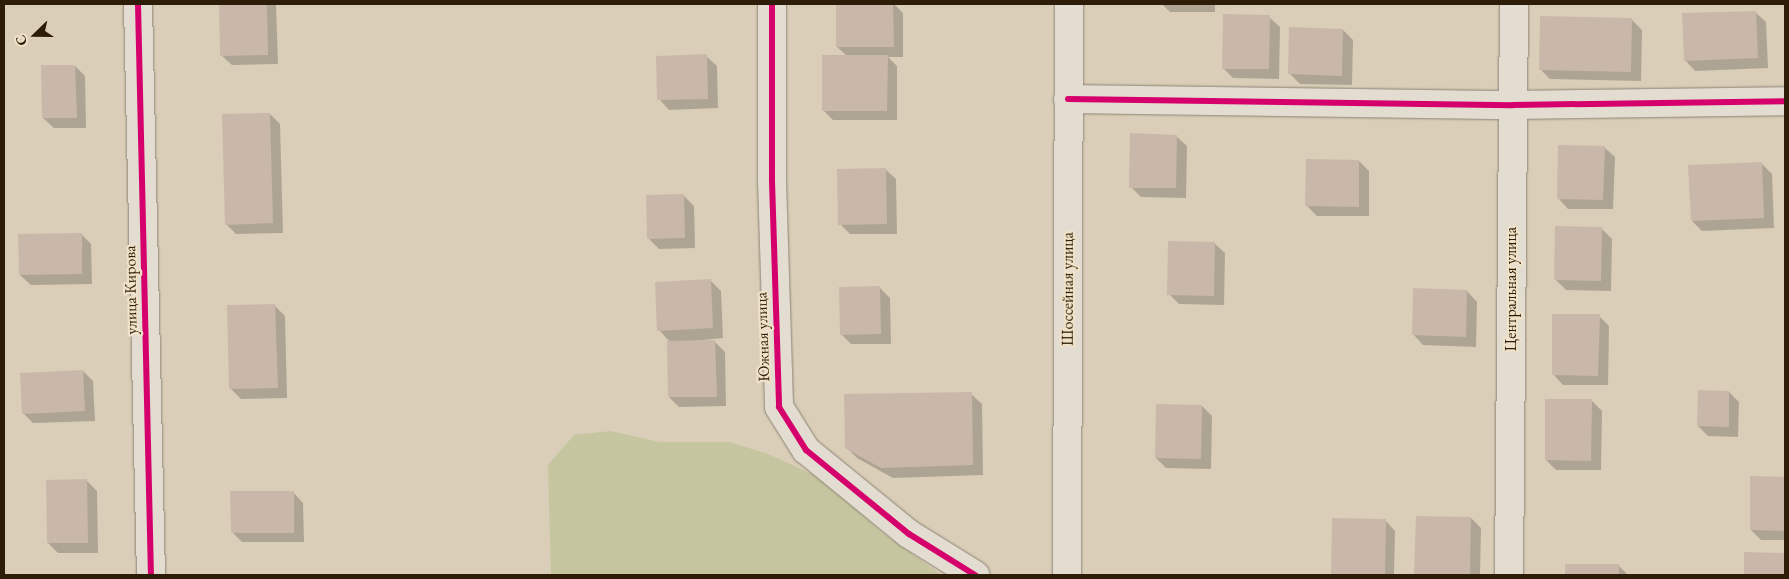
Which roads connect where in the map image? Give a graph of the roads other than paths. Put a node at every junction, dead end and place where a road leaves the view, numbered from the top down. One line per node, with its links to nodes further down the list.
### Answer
1 (138, 4): 8 (street, улица Кирова)
2 (772, 4): 9 (street, Южная улица)
3 (1069, 4): 5 (street, Шоссейная улица)
4 (1514, 4): 7 (street, Центральная улица)
5 (1068, 99): 7 (street); 10 (street, Шоссейная улица)
6 (1785, 101): 7 (street)
7 (1513, 106): 11 (street, Центральная улица)
8 (151, 575)
9 (975, 575)
10 (1067, 575)
11 (1510, 575)

